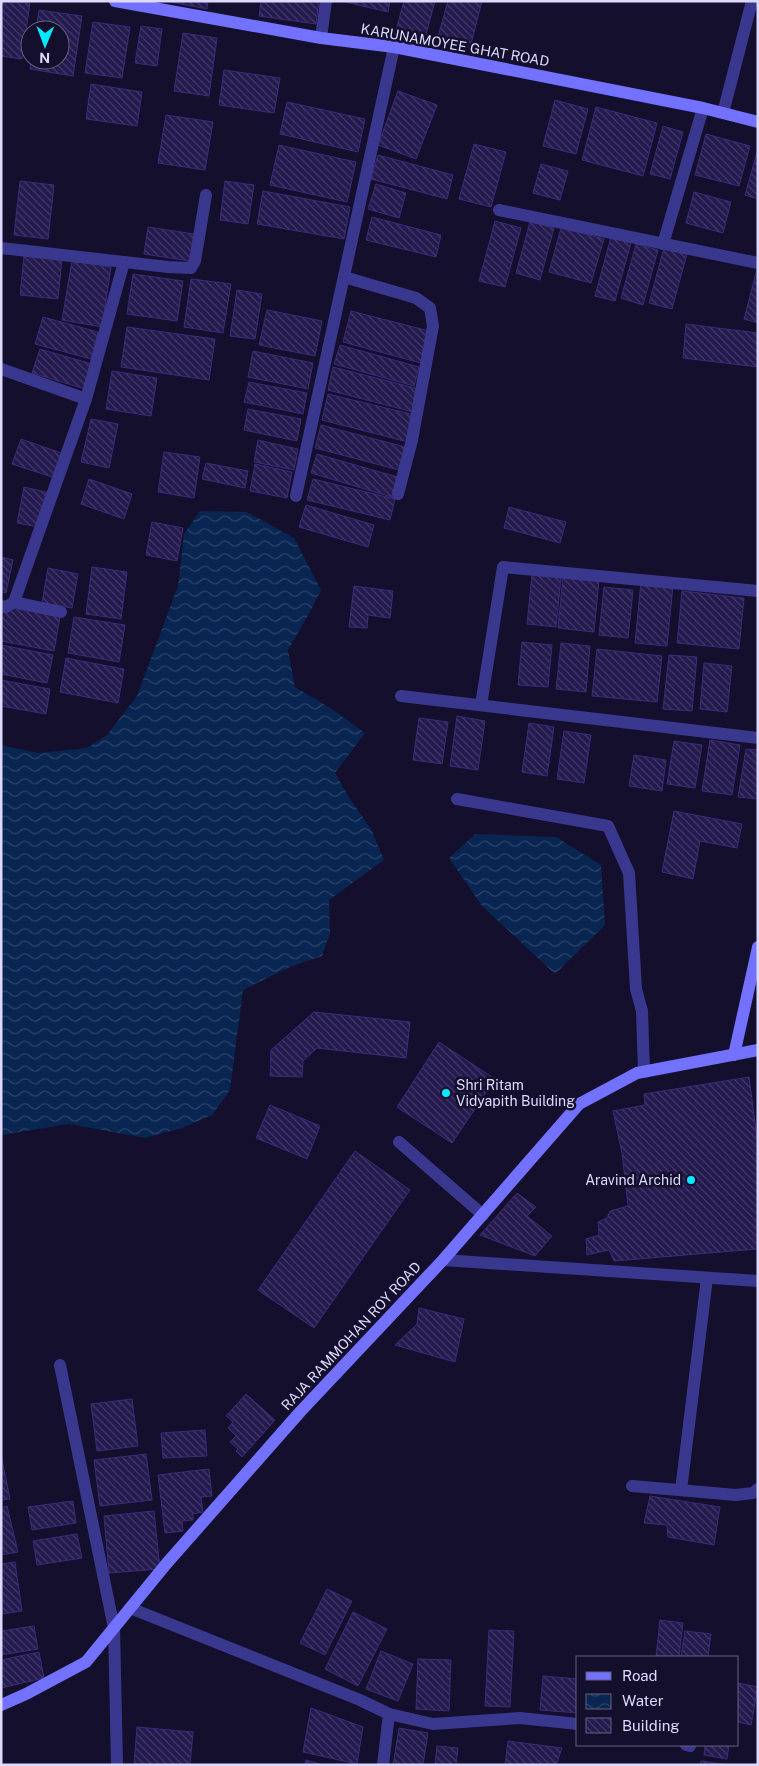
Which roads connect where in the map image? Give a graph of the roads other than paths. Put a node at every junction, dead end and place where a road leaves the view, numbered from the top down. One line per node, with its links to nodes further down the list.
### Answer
1 (115, 1): 4 (main road, KARUNAMOYEE GHAT ROAD)
2 (326, 1): 4 (street)
3 (752, 1): 7 (street)
4 (321, 38): 5 (main road, KARUNAMOYEE GHAT ROAD)
5 (394, 47): 6 (main road, KARUNAMOYEE GHAT ROAD); 15 (street)
6 (702, 108): 7 (main road, KARUNAMOYEE GHAT ROAD); 11 (street)
7 (723, 113): 8 (main road, KARUNAMOYEE GHAT ROAD)
8 (758, 122)
9 (206, 195): 13 (street)
10 (499, 210): 11 (street)
11 (662, 244): 14 (street)
12 (1, 248): 13 (street)
13 (124, 262): 17 (street)
14 (758, 263)
15 (344, 277): 18 (street); 19 (street)
16 (1, 369): 17 (street)
17 (86, 399): 21 (street)
18 (398, 494)
19 (296, 496)
20 (758, 591): 24 (street)
21 (8, 604): 22 (street)
22 (61, 612)
23 (401, 696): 24 (street)
24 (481, 705): 25 (street)
25 (758, 738)
26 (457, 799): 30 (street)
27 (758, 947): 29 (main road)
28 (758, 1050): 29 (main road, RAJA RAMMOHAN ROY ROAD)
29 (734, 1055): 30 (main road, RAJA RAMMOHAN ROY ROAD)
30 (644, 1072): 32 (main road, RAJA RAMMOHAN ROY ROAD)
31 (399, 1142): 32 (street)
32 (483, 1215): 33 (main road, RAJA RAMMOHAN ROY ROAD)
33 (443, 1260): 34 (street); 40 (main road, RAJA RAMMOHAN ROY ROAD)
34 (707, 1278): 35 (street); 39 (street)
35 (758, 1281)
36 (60, 1365): 41 (street)
37 (632, 1486): 39 (street)
38 (758, 1489): 39 (street)
39 (681, 1490)
40 (130, 1608): 41 (main road, RAJA RAMMOHAN ROY ROAD); 43 (street)
41 (114, 1628): 42 (main road, RAJA RAMMOHAN ROY ROAD); 45 (street)
42 (1, 1705)
43 (389, 1714): 44 (street); 46 (street)
44 (576, 1724)
45 (117, 1765)
46 (383, 1765)

